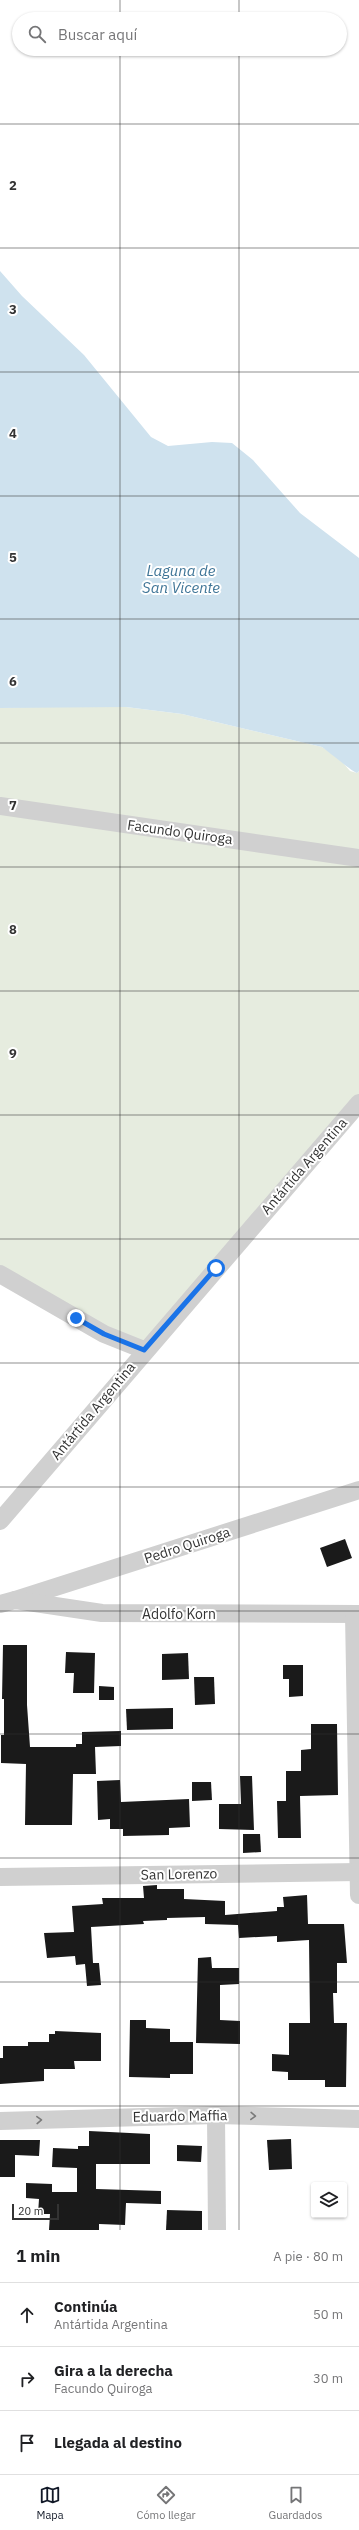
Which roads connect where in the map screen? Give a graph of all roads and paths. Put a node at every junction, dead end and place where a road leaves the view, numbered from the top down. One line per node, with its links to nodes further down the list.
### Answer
1 (0, 806): 2 (street, Facundo Quiroga)
2 (359, 858)
3 (359, 1103): 5 (street, Antártida Argentina)
4 (0, 1274): 5 (street)
5 (144, 1350): 7 (street, Antártida Argentina)
6 (359, 1490): 8 (street, Pedro Quiroga)
7 (0, 1521)
8 (7, 1602): 9 (street, Adolfo Korn)
9 (356, 1614): 10 (street)
10 (359, 1872): 11 (street, San Lorenzo); 12 (street)
11 (0, 1877)
12 (359, 1896)
13 (216, 2115): 14 (street, Eduardo Maffia, one-way to 14); 15 (street, Eduardo Maffia, one-way to 13); 16 (street)
14 (359, 2119)
15 (0, 2120)
16 (217, 2230)

